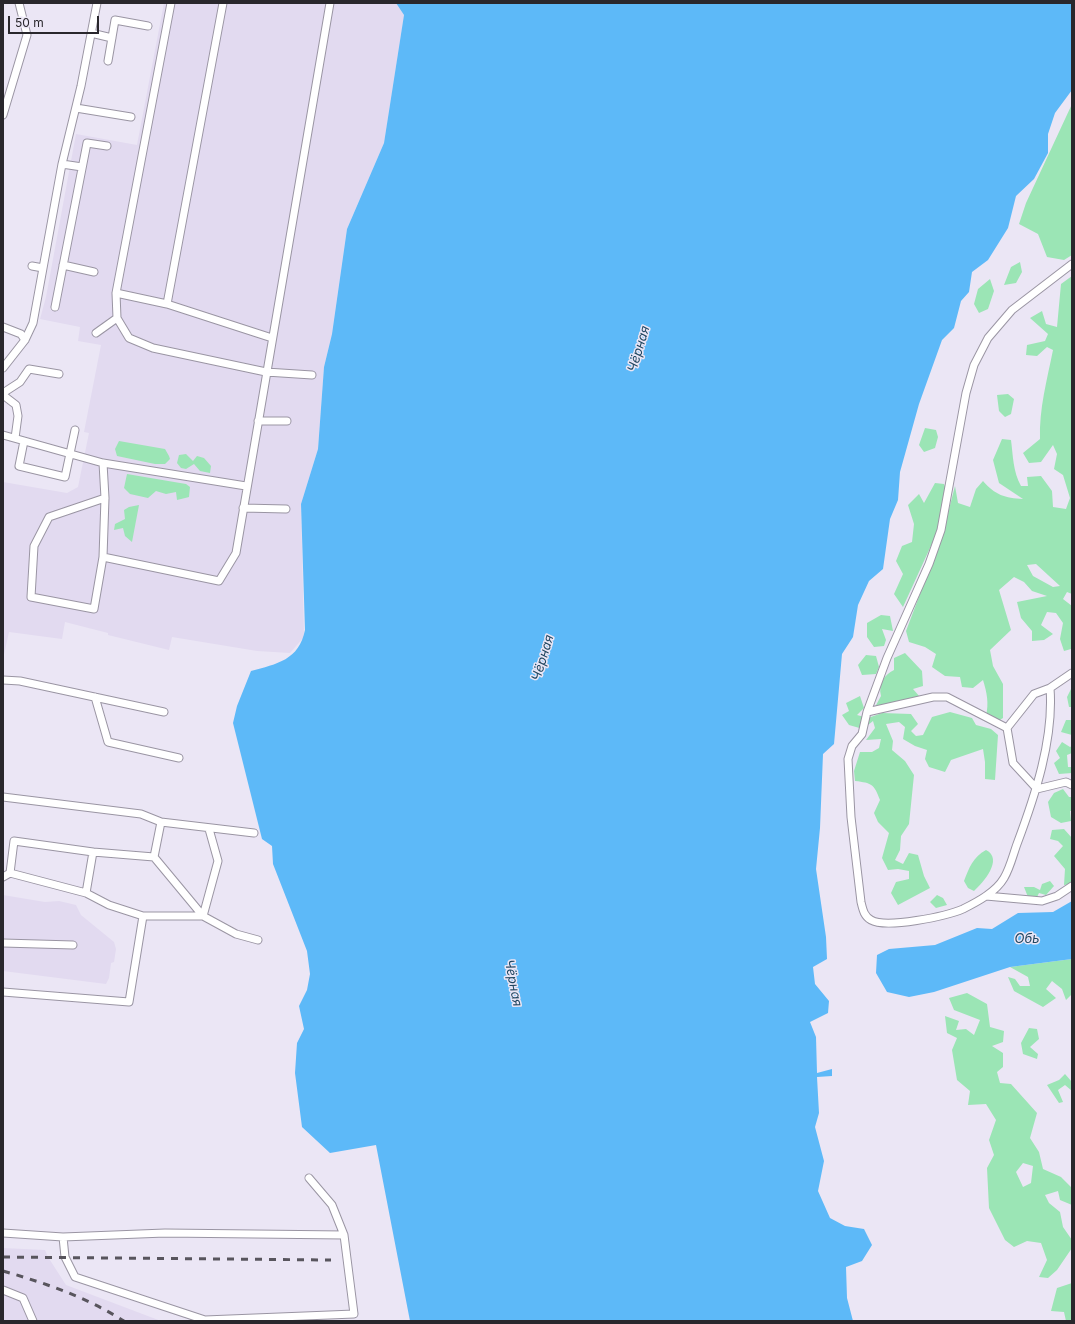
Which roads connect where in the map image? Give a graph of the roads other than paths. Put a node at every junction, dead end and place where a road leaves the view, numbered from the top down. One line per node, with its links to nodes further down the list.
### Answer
1 (19, 3): 11 (lane)
2 (96, 3): 7 (lane)
3 (171, 3): 21 (lane)
4 (224, 3): 22 (lane)
5 (330, 3): 27 (lane)
6 (148, 26): 8 (lane)
7 (91, 33): 8 (lane); 10 (lane)
8 (112, 38): 9 (lane)
9 (108, 61)
10 (76, 108): 12 (lane); 14 (lane)
11 (3, 115)
12 (131, 117)
13 (108, 146): 15 (lane)
14 (62, 164): 15 (lane); 19 (lane)
15 (82, 167): 17 (lane)
16 (1072, 264): 52 (lane)
17 (63, 265): 20 (lane); 23 (lane)
18 (32, 266): 19 (lane)
19 (43, 268): 28 (lane)
20 (94, 272)
21 (116, 293): 22 (lane); 24 (lane)
22 (167, 304): 27 (lane)
23 (55, 307)
24 (117, 318): 26 (lane); 30 (lane)
25 (3, 328): 28 (lane)
26 (96, 333)
27 (272, 338): 30 (lane)
28 (25, 340): 29 (lane)
29 (3, 368)
30 (266, 372): 32 (lane); 34 (lane)
31 (59, 374): 33 (lane)
32 (312, 375)
33 (3, 394): 38 (lane)
34 (258, 421): 35 (lane); 42 (lane)
35 (287, 421)
36 (75, 430): 40 (lane)
37 (3, 435): 38 (lane)
38 (15, 438): 39 (lane)
39 (24, 441): 40 (lane); 40 (lane)
40 (69, 453): 41 (lane)
41 (103, 464): 42 (lane); 43 (lane)
42 (246, 486): 44 (lane)
43 (105, 498): 46 (lane); 46 (lane)
44 (243, 508): 45 (lane); 46 (lane)
45 (286, 509)
46 (103, 557)
47 (1072, 673): 49 (lane)
48 (3, 680): 50 (lane)
49 (1050, 688): 53 (lane); 56 (lane)
50 (95, 697): 51 (lane); 54 (lane)
51 (164, 712)
52 (867, 712): 53 (lane); 67 (lane)
53 (1007, 728): 56 (lane)
54 (179, 758)
55 (1072, 785): 56 (lane)
56 (1037, 789): 67 (lane)
57 (3, 797): 58 (lane)
58 (162, 822): 59 (lane); 62 (lane)
59 (209, 829): 60 (lane); 69 (lane)
60 (254, 834)
61 (93, 852): 62 (lane); 63 (lane); 66 (lane)
62 (154, 857): 69 (lane)
63 (10, 873): 64 (lane); 66 (lane)
64 (3, 877)
65 (1072, 886): 67 (lane)
66 (86, 893): 68 (lane)
67 (986, 896)
68 (143, 916): 69 (lane); 73 (lane)
69 (203, 916): 70 (lane)
70 (258, 940)
71 (3, 943): 72 (lane)
72 (73, 945)
73 (3, 992)
74 (309, 1178): 76 (lane)
75 (3, 1232): 77 (lane)
76 (344, 1234): 77 (lane); 77 (lane)
77 (63, 1237)
78 (3, 1290): 79 (lane)
79 (33, 1321)

